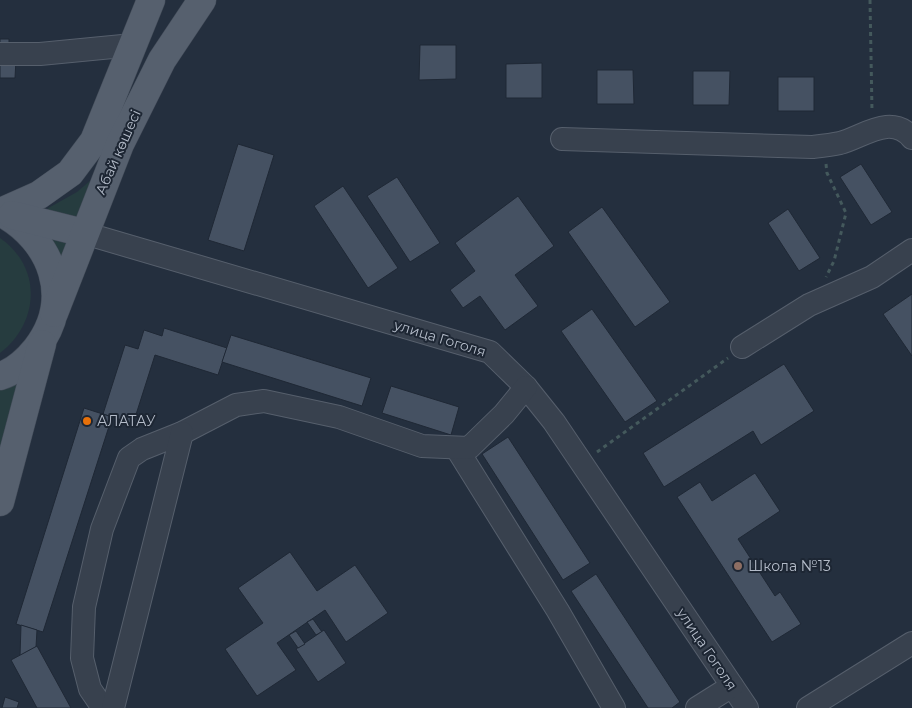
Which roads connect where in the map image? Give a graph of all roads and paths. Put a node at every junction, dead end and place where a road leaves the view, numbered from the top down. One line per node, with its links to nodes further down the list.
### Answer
1 (151, 0): 4 (main road, Абай көшесі)
2 (202, 0): 11 (main road, Абай көшесі)
3 (870, 0): 6 (path)
4 (133, 45): 5 (street); 10 (main road, Абай көшесі)
5 (0, 54)
6 (872, 129): 7 (street); 9 (street)
7 (912, 138)
8 (562, 139): 9 (street)
9 (840, 143): 13 (path)
10 (0, 212): 11 (main road); 14 (main road)
11 (84, 233): 14 (main road, Абай көшесі); 18 (street, улица Гоголя)
12 (912, 250): 13 (street)
13 (809, 305): 16 (street)
14 (54, 313): 15 (main road, Абай көшесі)
15 (43, 339): 17 (main road); 22 (main road)
16 (742, 347): 21 (path)
17 (0, 376)
18 (526, 387): 20 (street); 21 (street, улица Гоголя)
19 (182, 433): 20 (street); 25 (street); 26 (street)
20 (457, 449): 27 (street)
21 (582, 464): 24 (street, улица Гоголя)
22 (0, 502)
23 (912, 643): 30 (street)
24 (732, 686): 28 (street); 29 (street, улица Гоголя)
25 (102, 708)
26 (112, 708)
27 (614, 708)
28 (697, 708)
29 (747, 708)
30 (808, 708)

